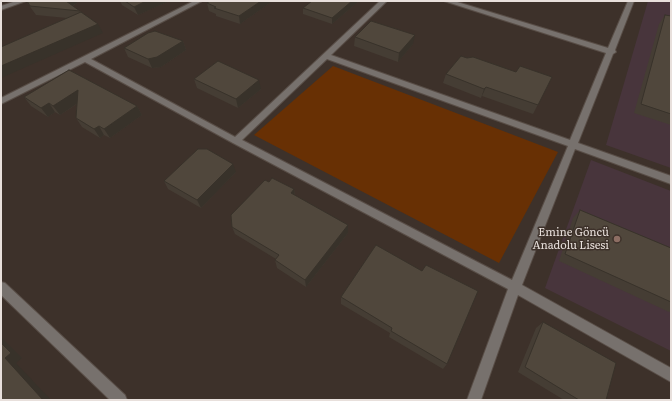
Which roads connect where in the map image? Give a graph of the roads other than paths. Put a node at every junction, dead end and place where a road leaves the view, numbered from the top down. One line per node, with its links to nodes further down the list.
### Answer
1 (23, 1): 6 (street)
2 (197, 1): 9 (street)
3 (384, 1): 8 (street)
4 (447, 1): 7 (street)
5 (631, 1): 7 (street)
6 (1, 8)
7 (612, 52): 12 (street)
8 (326, 56): 11 (street); 12 (street)
9 (86, 58): 10 (street); 11 (street)
10 (1, 102)
11 (236, 141): 15 (street)
12 (574, 144): 13 (street); 15 (street)
13 (671, 180)
14 (1, 287): 17 (street)
15 (514, 287): 16 (street); 18 (street)
16 (671, 375)
17 (120, 400)
18 (474, 400)

